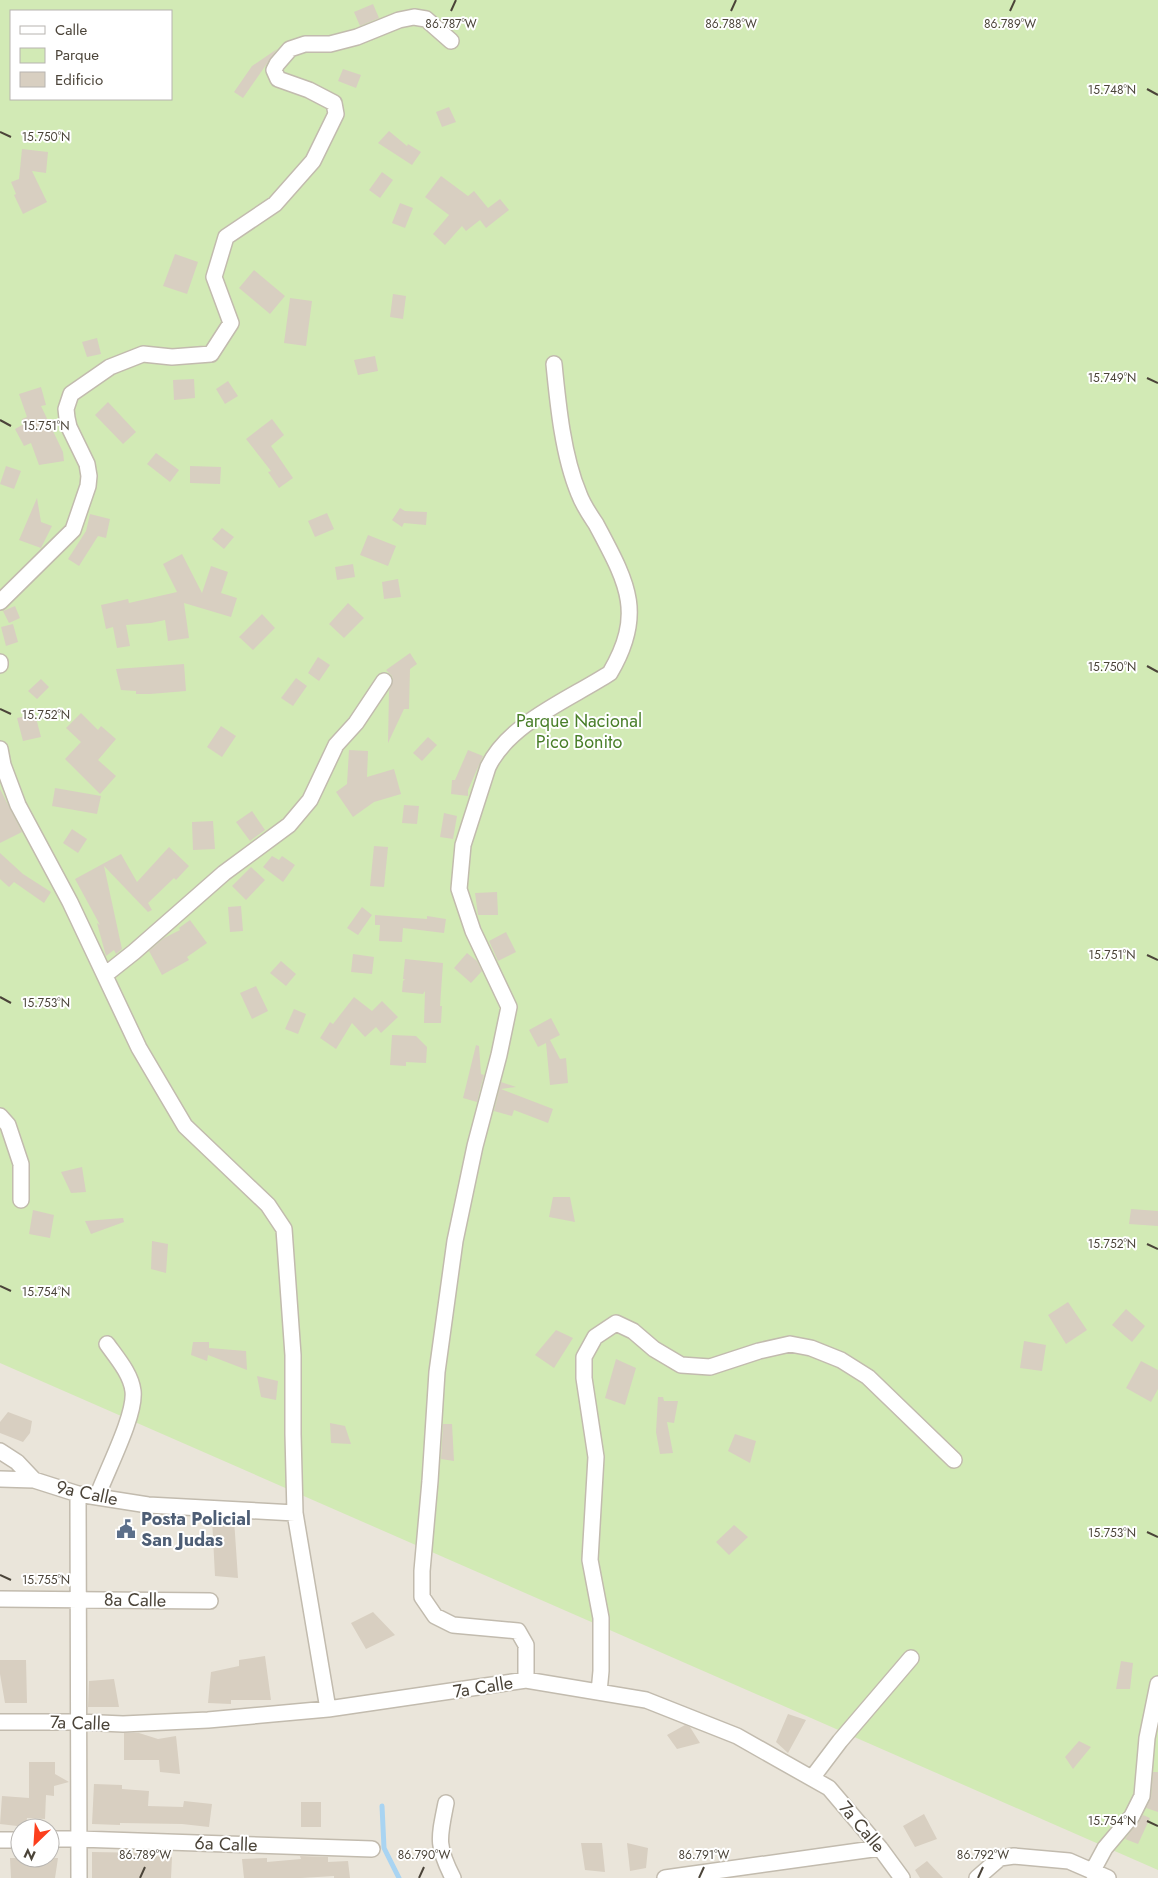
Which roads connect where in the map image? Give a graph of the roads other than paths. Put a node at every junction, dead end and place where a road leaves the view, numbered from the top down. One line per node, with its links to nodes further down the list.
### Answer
1 (451, 41): 3 (street)
2 (554, 364): 23 (street)
3 (0, 602)
4 (0, 662): 5 (street)
5 (0, 666)
6 (384, 681): 8 (street)
7 (0, 749): 8 (street)
8 (105, 975): 18 (street)
9 (0, 1116): 10 (street)
10 (21, 1200)
11 (107, 1344): 17 (street)
12 (0, 1450): 15 (street)
13 (954, 1460): 25 (street)
14 (0, 1479): 15 (street, 9a Calle)
15 (34, 1480): 16 (street, 9a Calle)
16 (78, 1494): 17 (street, 9a Calle); 19 (street)
17 (97, 1497): 18 (street, 9a Calle)
18 (295, 1513): 26 (street)
19 (77, 1599): 20 (street, 8a Calle); 21 (street, 8a Calle); 28 (street)
20 (0, 1600)
21 (210, 1601)
22 (911, 1658): 29 (street)
23 (526, 1680): 25 (street, 7a Calle); 26 (street, 7a Calle)
24 (1158, 1684): 35 (street)
25 (599, 1692): 29 (street, 7a Calle)
26 (328, 1709): 28 (street, 7a Calle)
27 (0, 1722): 28 (street, 7a Calle)
28 (78, 1722): 32 (street)
29 (812, 1778): 33 (street, 7a Calle)
30 (446, 1802): 37 (street)
31 (60, 1839): 32 (street, 6a Calle)
32 (79, 1839): 34 (street, 6a Calle); 36 (street)
33 (880, 1848): 38 (street); 39 (street, 7a Calle)
34 (372, 1849)
35 (1092, 1872): 40 (street); 41 (street)
36 (80, 1878)
37 (453, 1878)
38 (665, 1878)
39 (902, 1878)
40 (977, 1878)
41 (1108, 1878)

